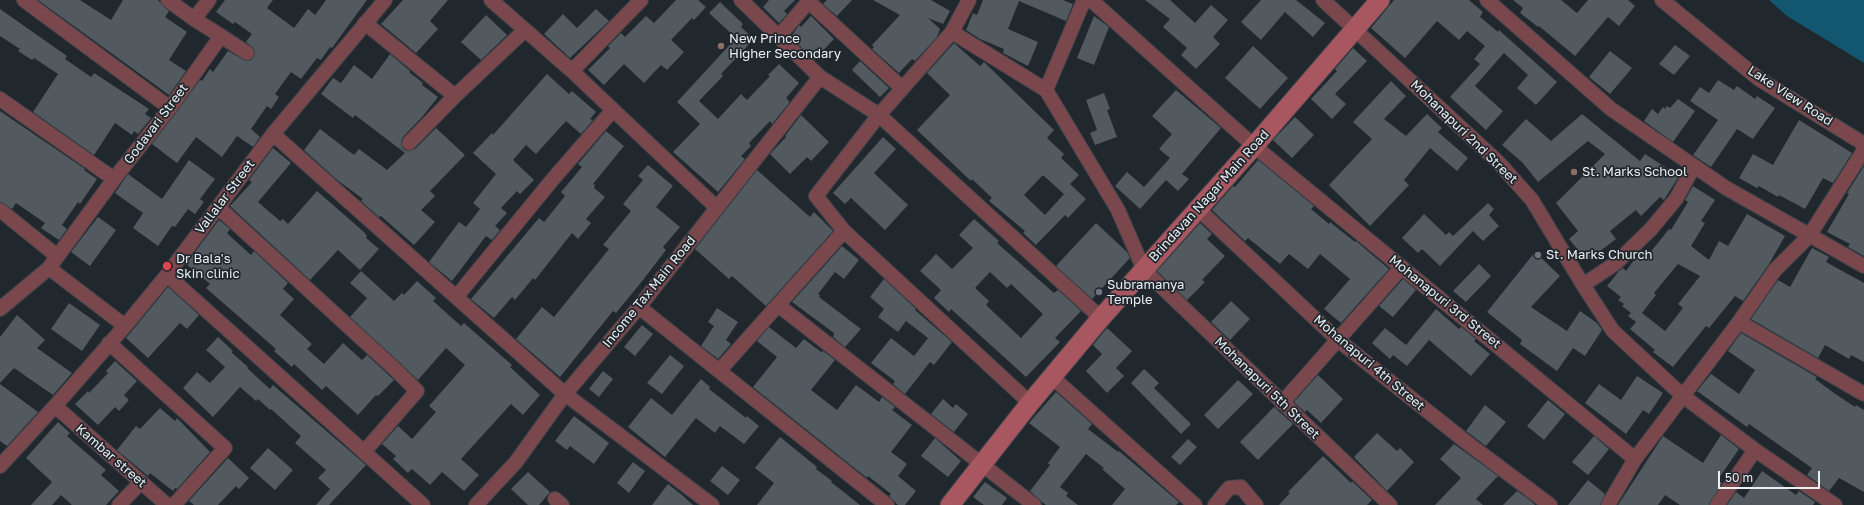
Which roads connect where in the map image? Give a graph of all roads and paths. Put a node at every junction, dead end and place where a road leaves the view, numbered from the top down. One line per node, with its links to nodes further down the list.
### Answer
1 (24, 0): 30 (street)
2 (168, 0): 16 (street)
3 (209, 0): 16 (street)
4 (385, 0): 17 (street, Vallalar Street)
5 (490, 0): 19 (street)
6 (641, 0): 24 (street)
7 (741, 0): 22 (street)
8 (1084, 0): 27 (street)
9 (1091, 0): 36 (street, Mohanapuri 3rd Street)
10 (1323, 0): 18 (street, Mohanapuri 2nd Street)
11 (1380, 0): 18 (street, Brindavan Nagar Main Road)
12 (1487, 0): 38 (street)
13 (1662, 0): 35 (street, Lake View Road)
14 (809, 1): 22 (street); 26 (street)
15 (966, 1): 20 (street)
16 (194, 19): 21 (street)
17 (365, 23): 28 (street); 33 (street, Vallalar Street)
18 (1356, 29): 36 (street, Brindavan Nagar Main Road); 51 (street, Mohanapuri 2nd Street)
19 (525, 30): 24 (street); 28 (street)
20 (952, 32): 26 (street); 27 (street)
21 (221, 36): 23 (street); 30 (street, Godavari Street)
22 (779, 36): 25 (street)
23 (247, 53)
24 (572, 71): 31 (street)
25 (820, 77): 32 (street); 41 (street, Income Tax Main Road)
26 (902, 88): 32 (street)
27 (1046, 90): 49 (street)
28 (455, 96): 34 (street)
29 (0, 99): 39 (street)
30 (170, 108): 39 (street, Godavari Street)
31 (613, 110): 41 (street); 52 (street)
32 (879, 115): 44 (street); 56 (street)
33 (273, 134): 40 (street, Vallalar Street); 52 (street)
34 (409, 143)
35 (1864, 144)
36 (1254, 146): 42 (street, Brindavan Nagar Main Road); 48 (street, Mohanapuri 3rd Street)
37 (1864, 150): 45 (street)
38 (1694, 166): 45 (street); 51 (street)
39 (114, 179): 46 (street, Godavari Street)
40 (218, 207): 50 (street, Vallalar Street); 70 (street)
41 (717, 208): 54 (street, Income Tax Main Road)
42 (1198, 209): 49 (street, Brindavan Nagar Main Road); 59 (street, Mohanapuri 4th Street)
43 (0, 210): 46 (street)
44 (844, 231): 53 (street); 66 (street)
45 (1809, 236): 47 (street); 57 (street)
46 (53, 262): 55 (street, Godavari Street); 58 (street)
47 (1864, 266)
48 (1402, 267): 59 (street); 71 (street, Mohanapuri 3rd Street)
49 (1144, 270): 56 (street, Brindavan Nagar Main Road); 67 (street, Mohanapuri 5th Street)
50 (167, 275): 58 (street, Vallalar Street); 70 (street)
51 (1583, 286): 65 (street, Mohanapuri 2nd Street)
52 (457, 296): 63 (street)
53 (778, 305): 61 (street); 73 (street)
54 (639, 307): 61 (street); 63 (street, Income Tax Main Road)
55 (0, 309)
56 (1101, 318): 62 (street, Brindavan Nagar Main Road)
57 (1739, 322): 64 (street); 65 (street)
58 (125, 326): 60 (street, Vallalar Street)
59 (1338, 340): 67 (street); 88 (street, Mohanapuri 4th Street)
60 (109, 343): 68 (street, Vallalar Street); 77 (street)
61 (719, 371): 81 (street)
62 (1052, 377): 66 (street, Brindavan Nagar Main Road); 84 (street)
63 (565, 394): 79 (street, Income Tax Main Road); 80 (street)
64 (1864, 394)
65 (1683, 396): 69 (street, Mohanapuri 2nd Street); 71 (street)
66 (1030, 403): 73 (street, Brindavan Nagar Main Road)
67 (1282, 403): 87 (street, Mohanapuri 5th Street)
68 (55, 406): 72 (street, Vallalar Street); 74 (street, Kambar street)
69 (1755, 450): 90 (street); 91 (street, Mohanapuri 2nd Street)
70 (364, 452): 78 (street)
71 (1635, 459): 89 (street)
72 (0, 466)
73 (982, 466): 82 (street, Brindavan Nagar Main Road); 83 (street)
74 (140, 482): 75 (street); 76 (street, Kambar street)
75 (119, 505)
76 (167, 505)
77 (174, 505)
78 (423, 505)
79 (476, 505)
80 (712, 505)
81 (887, 505)
82 (950, 505)
83 (1034, 505)
84 (1195, 505)
85 (1215, 505): 86 (street)
86 (1256, 505)
87 (1390, 505)
88 (1550, 505)
89 (1608, 505)
90 (1717, 505)
91 (1835, 505)

